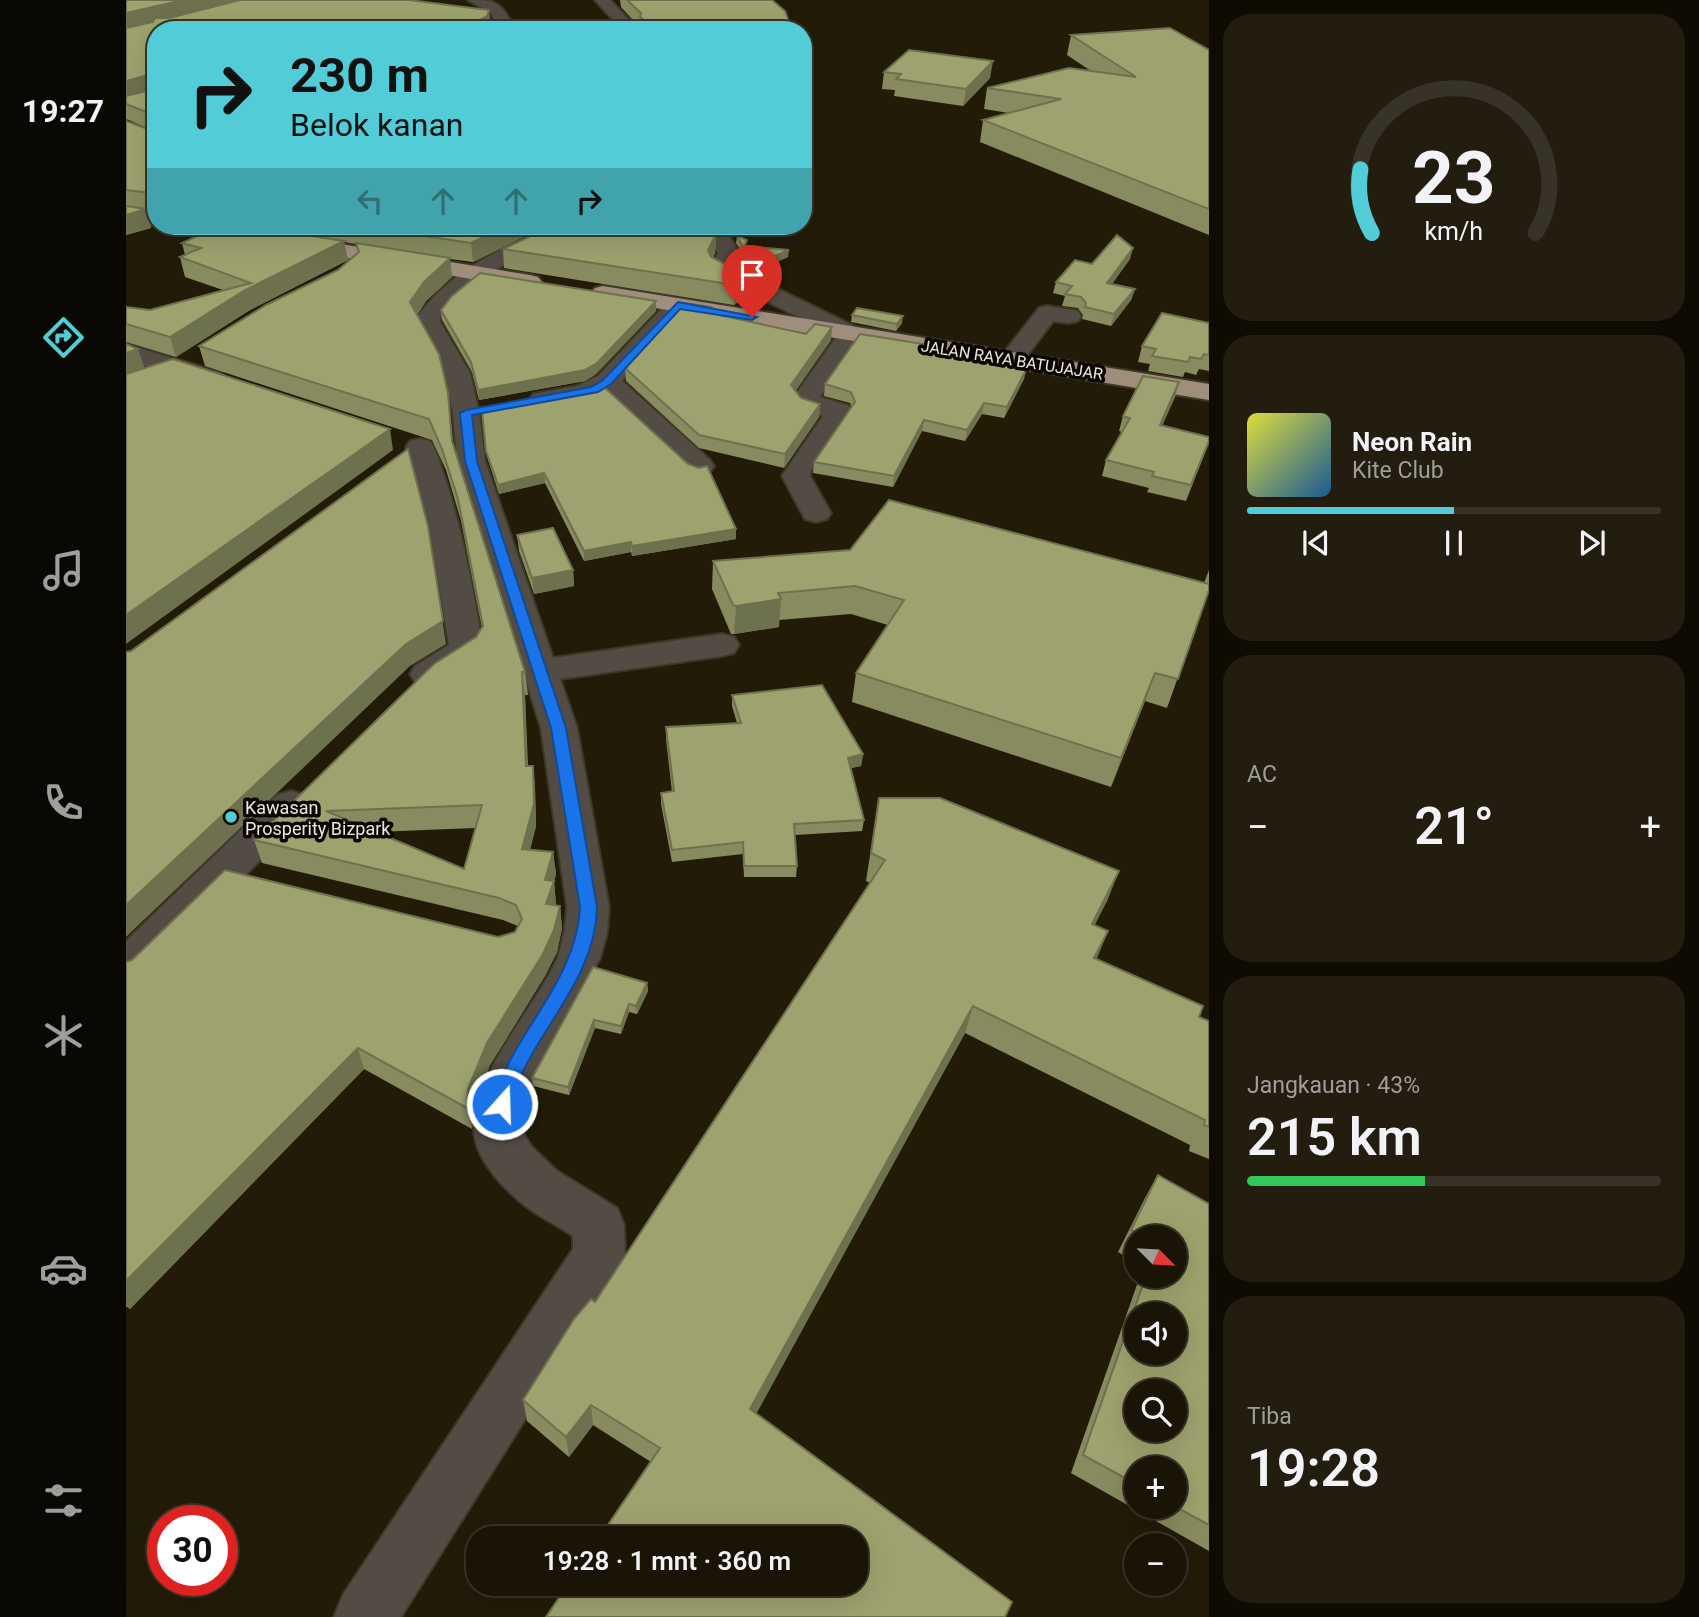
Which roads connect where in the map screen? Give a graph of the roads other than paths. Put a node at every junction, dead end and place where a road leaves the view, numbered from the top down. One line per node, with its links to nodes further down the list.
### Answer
1 (475, 0): 3 (street)
2 (602, 0): 4 (street)
3 (502, 21)
4 (622, 21)
5 (147, 125): 6 (street)
6 (128, 130): 7 (street)
7 (147, 137)
8 (126, 215): 9 (highway)
9 (147, 218)
10 (268, 235): 13 (highway)
11 (548, 235): 13 (street)
12 (717, 235): 18 (street)
13 (475, 274): 14 (highway); 32 (street)
14 (556, 286)
15 (583, 290): 16 (highway, JALAN RAYA BATUJAJAR)
16 (678, 305): 18 (highway, JALAN RAYA BATUJAJAR); 23 (street)
17 (1069, 316): 21 (street)
18 (850, 334): 21 (highway, JALAN RAYA BATUJAJAR); 30 (street)
19 (126, 352): 22 (street)
20 (204, 353): 22 (street)
21 (1011, 359): 26 (highway, JALAN RAYA BATUJAJAR)
22 (181, 368): 24 (street); 25 (street)
23 (607, 382): 27 (street); 29 (street)
24 (138, 383)
25 (231, 384)
26 (1209, 392)
27 (520, 404)
28 (405, 450): 33 (street)
29 (700, 466)
30 (816, 513)
31 (722, 646): 32 (street)
32 (540, 671): 38 (street)
33 (404, 695)
34 (314, 783): 35 (street)
35 (223, 871): 36 (street); 37 (street)
36 (262, 881)
37 (126, 968)
38 (365, 1617)

